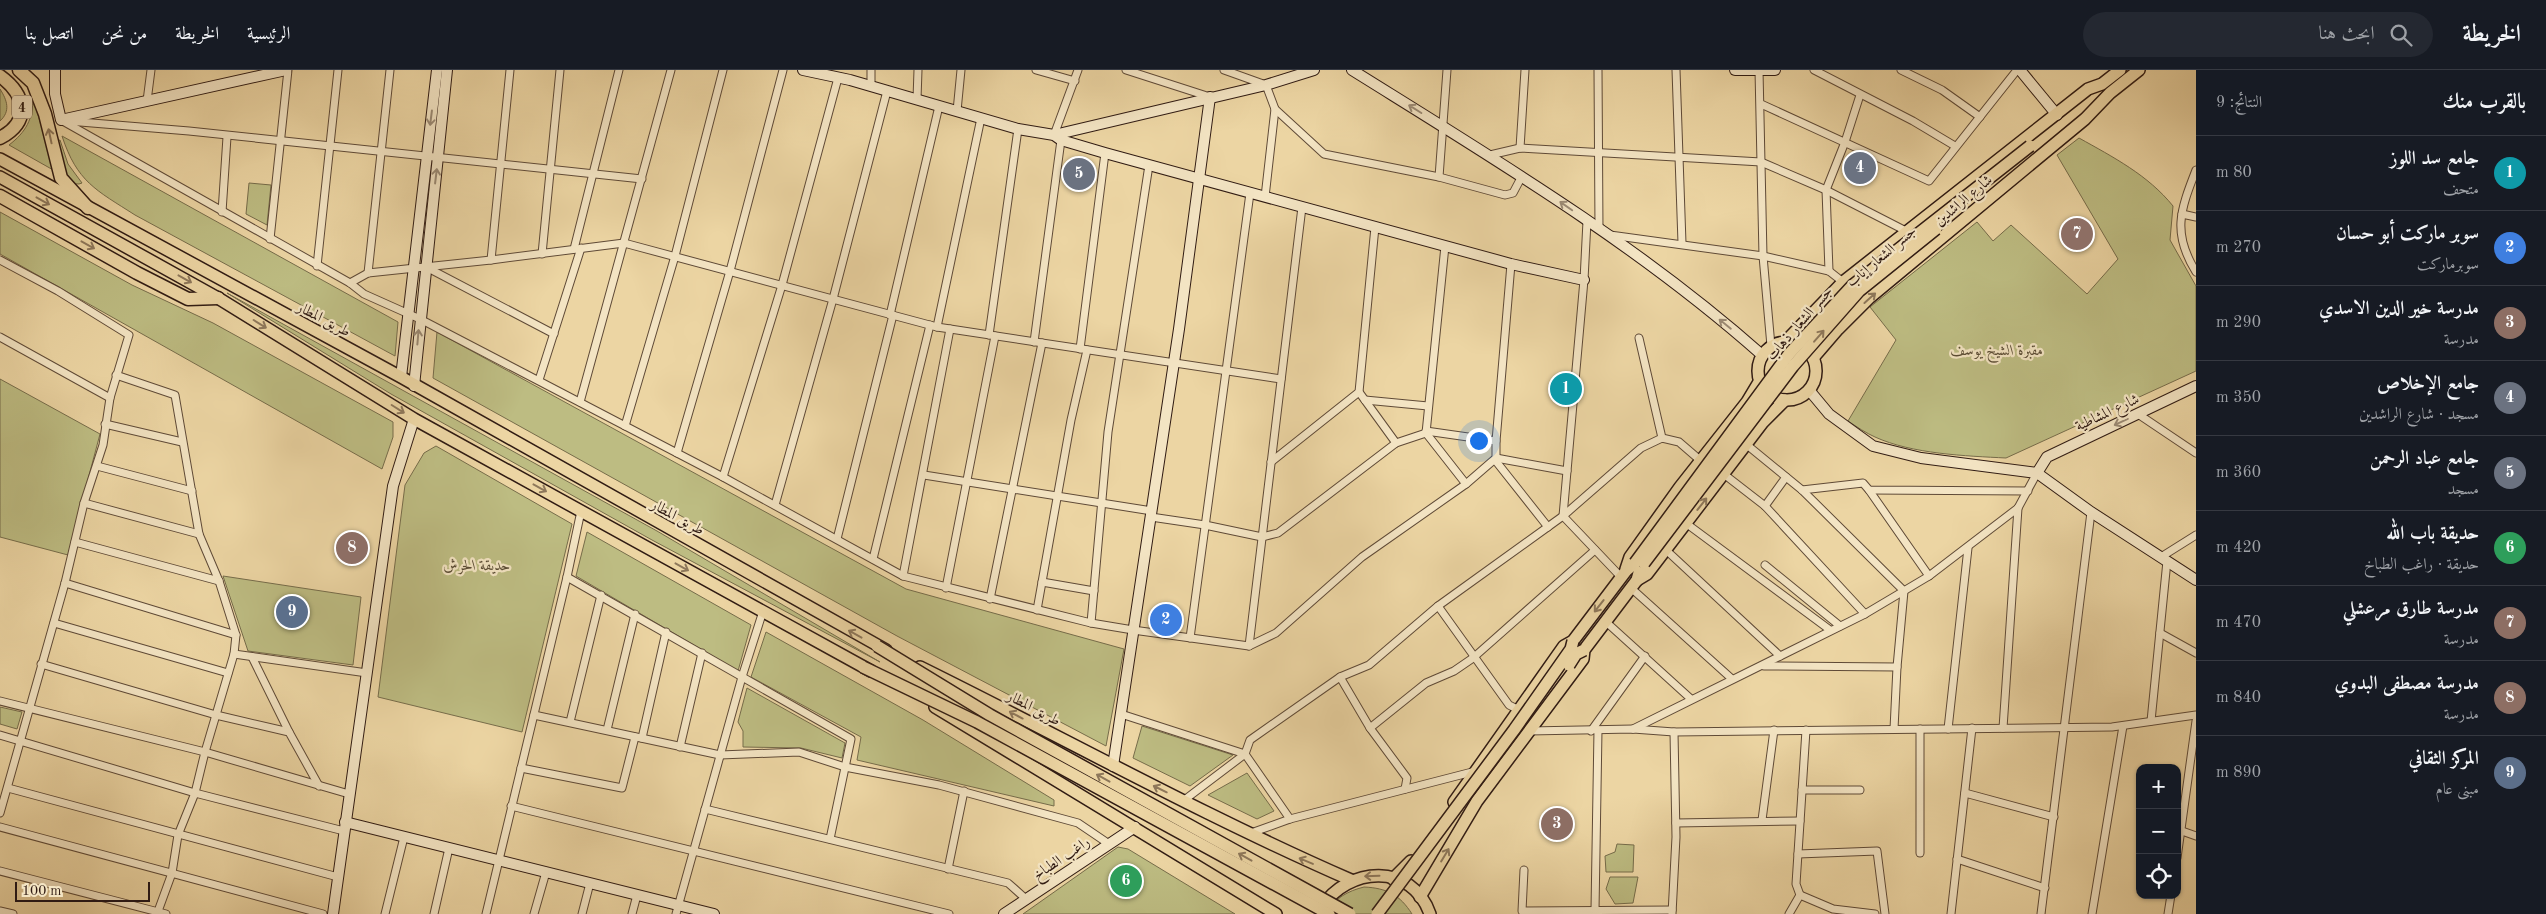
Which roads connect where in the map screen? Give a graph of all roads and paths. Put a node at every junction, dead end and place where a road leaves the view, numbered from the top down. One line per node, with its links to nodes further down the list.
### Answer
1 (19, 70): 90 (highway, one-way to 1)
2 (55, 70): 55 (main road)
3 (151, 70): 47 (street)
4 (287, 70): 47 (main road); 61 (street)
5 (338, 70): 64 (street)
6 (390, 70): 66 (street)
7 (437, 70): 70 (main road, one-way to 70)
8 (447, 70): 71 (main road)
9 (510, 70): 75 (street)
10 (560, 70): 77 (street)
11 (619, 70): 79 (street)
12 (672, 70): 83 (street)
13 (723, 70): 105 (street)
14 (783, 70): 114 (street)
15 (803, 70): 38 (main road)
16 (872, 70): 41 (street)
17 (918, 70): 46 (street)
18 (962, 70): 51 (street)
19 (1036, 70): 39 (street)
20 (1078, 70): 39 (street)
21 (1126, 70): 45 (street)
22 (1224, 70): 40 (street)
23 (1314, 70): 40 (main road)
24 (1352, 70): 56 (main road, one-way to 24)
25 (1448, 70): 56 (street)
26 (1525, 70): 65 (street)
27 (1598, 70): 68 (street)
28 (1676, 70): 72 (street)
29 (1735, 70): 36 (main road)
30 (1775, 70): 36 (main road)
31 (1814, 70): 44 (street)
32 (1902, 70): 53 (street)
33 (2019, 70): 52 (main road); 53 (street)
34 (2120, 70): 42 (main road, شارع الراشدين)
35 (2139, 70): 42 (main road, شارع الراشدين)
36 (1759, 71): 48 (street)
37 (0, 76): 59 (highway, 4)
38 (838, 78): 41 (main road); 120 (street)
39 (1075, 80): 60 (street)
40 (1266, 85): 45 (main road); 50 (street)
41 (871, 86): 43 (main road)
42 (2106, 89): 52 (main road, شارع الراشدين); 138 (main road, شارع الراشدين, one-way to 42); 208 (main road, جسر الشعار ذهاب, bridge)
43 (887, 91): 46 (main road); 122 (street)
44 (1860, 94): 62 (street); 63 (street)
45 (1210, 96): 60 (main road); 84 (main road)
46 (916, 99): 49 (main road)
47 (147, 101): 55 (main road)
48 (1761, 104): 62 (street); 74 (street)
49 (939, 106): 51 (main road); 124 (street)
50 (1275, 109): 80 (street); 88 (street)
51 (957, 111): 54 (main road)
52 (2057, 115): 97 (main road, شارع الراشدين)
53 (1980, 117): 63 (street)
54 (981, 118): 57 (main road); 126 (street)
55 (61, 120): 58 (street); 91 (street)
56 (1443, 127): 69 (main road); 80 (street)
57 (1018, 129): 60 (main road); 129 (street)
58 (227, 137): 61 (street); 91 (street)
59 (0, 138)
60 (1057, 138): 67 (main road); 133 (street)
61 (280, 142): 64 (street); 99 (street)
62 (1845, 142): 63 (street); 85 (street)
63 (1955, 146)
64 (330, 147): 66 (street); 110 (street)
65 (1520, 148): 68 (street); 69 (street)
66 (380, 151): 70 (street); 116 (street)
67 (1105, 153): 76 (main road); 135 (street)
68 (1599, 154): 72 (street); 96 (street)
69 (1490, 155): 81 (main road)
70 (427, 156): 71 (street); 112 (main road)
71 (438, 158): 75 (street); 111 (main road, one-way to 71)
72 (1679, 158): 74 (street); 101 (street)
73 (0, 159): 90 (main road, طريق المطار)
74 (1761, 162): 85 (street); 106 (street)
75 (500, 164): 77 (street); 108 (street)
76 (1150, 165): 84 (main road); 136 (street)
77 (550, 169): 79 (street); 104 (street)
78 (2196, 170): 92 (street)
79 (593, 174): 83 (street); 103 (street)
80 (1439, 176): 81 (street)
81 (1522, 176): 94 (main road, one-way to 81)
82 (0, 177): 121 (main road, one-way to 121)
83 (642, 179): 100 (street)
84 (1199, 179): 86 (main road); 139 (main road)
85 (1826, 190): 97 (street); 113 (street)
86 (1250, 193): 88 (main road); 140 (street)
87 (0, 196): 121 (highway, one-way to 121)
88 (1265, 197): 89 (main road)
89 (1302, 207): 95 (main road); 144 (street)
90 (88, 208): 142 (main road, طريق المطار)
91 (222, 212): 99 (street)
92 (2182, 214): 93 (street); 115 (street)
93 (2196, 217)
94 (1587, 221): 96 (main road); 117 (street)
95 (1375, 227): 102 (main road); 149 (street)
96 (1599, 229): 98 (main road)
97 (1908, 232): 118 (main road, شارع الراشدين)
98 (1609, 235): 101 (street); 137 (main road, one-way to 98)
99 (270, 239): 110 (street)
100 (624, 243): 103 (street); 105 (street); 153 (street)
101 (1682, 243): 106 (street)
102 (1445, 246): 109 (main road); 154 (street)
103 (578, 249): 104 (street); 128 (street)
104 (542, 254): 108 (street)
105 (675, 256): 114 (street); 158 (street)
106 (1763, 256): 113 (street); 134 (street)
107 (0, 260): 141 (street)
108 (490, 260): 111 (street)
109 (1511, 264): 117 (main road); 161 (street)
110 (318, 266): 119 (street)
111 (426, 267): 112 (street); 125 (main road); 128 (street)
112 (415, 269): 116 (street); 123 (main road)
113 (1829, 271): 118 (street)
114 (730, 272): 120 (street); 165 (street)
115 (2196, 272)
116 (368, 273): 119 (street)
117 (1584, 280): 171 (street)
118 (1843, 282): 132 (main road, شارع الراشدين)
119 (350, 283): 123 (street)
120 (782, 285): 122 (street); 175 (street)
121 (218, 298): 156 (main road, one-way to 156)
122 (833, 299): 124 (street); 187 (street)
123 (409, 315): 125 (street); 142 (main road)
124 (892, 315): 126 (street); 200 (street)
125 (420, 319): 143 (street); 146 (main road, one-way to 125)
126 (933, 326): 127 (street); 205 (street)
127 (950, 329): 129 (street); 173 (street)
128 (554, 334): 143 (street)
129 (992, 336): 133 (street); 177 (street)
130 (0, 337): 150 (street)
131 (1639, 338): 160 (street)
132 (1784, 342): 134 (main road); 138 (main road)
133 (1038, 343): 135 (street); 179 (street)
134 (1771, 346): 137 (main road)
135 (1083, 350): 136 (street); 184 (street)
136 (1120, 355): 139 (street); 186 (street)
137 (1762, 355): 145 (main road)
138 (1813, 358): 148 (main road)
139 (1174, 363): 140 (street); 192 (main road)
140 (1226, 371): 144 (street); 195 (street)
141 (116, 375): 150 (street); 162 (street)
142 (401, 377): 146 (main road, طريق المطار)
143 (539, 380): 153 (street)
144 (1281, 380): 169 (street)
145 (1760, 382): 152 (main road); 168 (main road)
146 (414, 386): 239 (main road, طريق المطار, one-way to 146)
147 (2196, 386): 155 (main road, شارع المشاطية)
148 (1809, 390): 152 (main road); 172 (main road)
149 (1359, 392): 151 (street); 169 (street)
150 (110, 398): 157 (street)
151 (1365, 400): 154 (street); 163 (street)
152 (1785, 400): 164 (main road)
153 (580, 402): 158 (street)
154 (1428, 406): 159 (street)
155 (2138, 414): 166 (street); 172 (main road, شارع المشاطية, one-way to 172)
156 (414, 419): 190 (main road, one-way to 190); 254 (main road)
157 (105, 424): 162 (street); 170 (street)
158 (625, 426): 165 (street)
159 (1426, 432): 161 (street); 163 (street); 178 (street)
160 (1662, 438): 168 (street); 193 (street)
161 (1496, 441): 167 (street)
162 (182, 442): 182 (street)
163 (1396, 443): 199 (street)
164 (1747, 445): 174 (main road); 176 (street)
165 (678, 453): 175 (street)
166 (2196, 453)
167 (1496, 459): 171 (street); 178 (street); 196 (street)
168 (1701, 461): 209 (main road)
169 (1271, 462): 199 (street)
170 (97, 466): 182 (street); 185 (street)
171 (1567, 471): 193 (street)
172 (2037, 473): 183 (street); 191 (main road)
173 (924, 475): 177 (street); 210 (street)
174 (1725, 475): 188 (street); 194 (main road, one-way to 174)
175 (723, 477): 187 (street)
176 (1786, 477): 180 (street); 188 (street)
177 (967, 482): 179 (street); 218 (street)
178 (1466, 484): 240 (street)
179 (1012, 490): 184 (street); 222 (street)
180 (1802, 490): 181 (street); 220 (street)
181 (1869, 490): 183 (street); 211 (street)
182 (192, 491): 197 (street)
183 (2028, 491): 189 (street)
184 (1057, 496): 186 (street); 215 (street)
185 (84, 504): 197 (street); 201 (street)
186 (1102, 504): 192 (street); 219 (street)
187 (775, 505): 200 (street)
188 (1765, 506): 227 (street)
189 (2018, 508): 202 (street); 273 (street)
190 (581, 511): 212 (street); 225 (main road, one-way to 225)
191 (2091, 512): 206 (main road); 274 (street)
192 (1151, 514): 195 (street); 232 (main road)
193 (1563, 516): 196 (street); 203 (street)
194 (1687, 524): 204 (main road); 233 (street)
195 (1206, 525): 199 (street); 237 (street)
196 (1548, 527): 223 (street)
197 (199, 534): 214 (street)
198 (2196, 535): 206 (street)
199 (1262, 538): 240 (street)
200 (836, 539): 205 (street)
201 (75, 542): 214 (street); 216 (street)
202 (1968, 548): 211 (street); 271 (street)
203 (1595, 550): 209 (street); 248 (street)
204 (1666, 550): 217 (main road); 247 (street)
205 (873, 559): 210 (street)
206 (2164, 559): 213 (main road); 235 (street)
207 (1765, 565): 231 (street)
208 (1637, 566): 209 (main road); 217 (main road)
209 (1624, 574): 238 (main road, one-way to 238)
210 (903, 576): 218 (street)
211 (1929, 576): 220 (street)
212 (567, 577): 221 (street); 264 (street)
213 (2196, 580)
214 (219, 581): 236 (street)
215 (1042, 582): 219 (street); 224 (street)
216 (65, 583): 229 (street); 236 (street)
217 (1634, 584): 228 (main road); 257 (street)
218 (946, 588): 222 (street)
219 (1094, 591): 230 (street)
220 (1904, 591): 227 (street); 252 (street)
221 (601, 595): 226 (street); 267 (street)
222 (990, 599): 224 (street)
223 (1438, 606): 248 (street); 255 (street)
224 (1037, 610): 230 (street)
225 (763, 611): 251 (main road); 256 (street)
226 (635, 614): 234 (street); 278 (street)
227 (1865, 614): 231 (street)
228 (1606, 621): 241 (main road); 246 (street)
229 (54, 623): 249 (street); 253 (street)
230 (1091, 624): 232 (street)
231 (1840, 626): 233 (street)
232 (1133, 630): 237 (street); 262 (main road)
233 (1830, 630): 247 (street)
234 (666, 632): 243 (street); 286 (street)
235 (2160, 633): 242 (street); 268 (street)
236 (236, 635): 244 (street)
237 (1190, 638): 240 (street)
238 (1573, 642): 261 (main road); 366 (main road, bridge)
239 (877, 646): 292 (main road, طريق المطار, one-way to 239); 365 (main road, one-way to 239, bridge)
240 (1249, 646)
241 (1584, 650): 283 (main road); 367 (main road, bridge)
242 (2196, 652)
243 (702, 653): 256 (street); 288 (street)
244 (234, 654): 245 (street); 253 (street)
245 (252, 656): 254 (street); 282 (street)
246 (1645, 656): 258 (street); 279 (street)
247 (1780, 656): 250 (street)
248 (1473, 658): 261 (street); 270 (street)
249 (41, 664): 260 (street); 263 (street)
250 (1762, 666): 252 (street); 257 (street)
251 (863, 667): 316 (main road); 364 (main road, bridge)
252 (1896, 667): 276 (street)
253 (228, 673): 263 (street)
254 (367, 673): 304 (main road)
255 (1340, 676): 270 (street); 290 (street)
256 (742, 677): 291 (street); 293 (street)
257 (1732, 679): 258 (street)
258 (1691, 700): 275 (street)
259 (0, 701): 260 (street)
260 (30, 709): 287 (street); 289 (street)
261 (1518, 710): 295 (main road)
262 (1120, 714): 290 (street); 292 (main road)
263 (216, 715): 282 (street); 289 (street)
264 (534, 715): 267 (street); 294 (street)
265 (2196, 715): 268 (street)
266 (2196, 721): 317 (street)
267 (570, 722): 278 (street)
268 (2151, 722): 269 (street)
269 (2123, 726): 274 (street); 374 (street)
270 (1370, 728): 298 (street)
271 (1948, 728): 272 (street); 277 (street)
272 (1972, 728): 273 (street); 302 (street)
273 (2003, 728): 274 (street)
274 (2066, 728): 309 (street)
275 (1633, 729): 279 (street); 284 (street)
276 (1894, 729): 277 (street); 281 (street)
277 (1920, 729): 326 (street)
278 (607, 730): 286 (street)
279 (1595, 730): 283 (street); 347 (street)
280 (1774, 730): 281 (street); 284 (street); 311 (street)
281 (1806, 730): 299 (street)
282 (289, 732): 296 (street)
283 (1529, 732): 343 (main road, one-way to 283)
284 (1674, 732): 313 (street)
285 (0, 735): 287 (street)
286 (638, 737): 288 (street); 294 (street)
287 (21, 743): 297 (street); 303 (street)
288 (680, 747): 291 (street)
289 (205, 752): 296 (street); 303 (street)
290 (1245, 754): 305 (street); 310 (street)
291 (720, 755): 293 (street); 307 (street)
292 (1112, 766): 305 (main road, طريق المطار, one-way to 292)
293 (846, 767): 301 (street); 322 (street)
294 (522, 768): 306 (street)
295 (1476, 771): 298 (street); 337 (main road)
296 (319, 786): 304 (street)
297 (8, 788): 308 (street); 319 (street)
298 (1405, 789): 310 (street)
299 (1802, 790): 300 (street); 312 (street)
300 (1860, 790)
301 (964, 791): 323 (street); 331 (street)
302 (1965, 793): 309 (street); 329 (street)
303 (196, 794): 315 (street); 319 (street)
304 (349, 794): 315 (main road)
305 (1183, 801): 318 (main road, طريق المطار)
306 (511, 806): 325 (street); 330 (street)
307 (705, 809): 322 (street); 325 (street)
308 (0, 813)
309 (2054, 816): 340 (street)
310 (1290, 819): 318 (street)
311 (1762, 820): 312 (street); 313 (street)
312 (1800, 821): 327 (street)
313 (1676, 823): 349 (street)
314 (0, 827): 335 (street)
315 (345, 827): 321 (main road); 336 (main road)
316 (1135, 828): 323 (main road, راغب الطباخ); 362 (main road)
317 (2182, 831): 320 (street); 328 (street)
318 (1251, 833): 338 (main road, طريق المطار, one-way to 318)
319 (178, 835): 335 (street); 336 (street)
320 (2196, 836)
321 (404, 837): 324 (main road); 353 (street)
322 (830, 840): 331 (street)
323 (1109, 844): 344 (main road, راغب الطباخ)
324 (449, 848): 330 (main road); 354 (street)
325 (694, 851): 346 (street); 360 (street)
326 (1920, 853)
327 (1798, 854): 342 (street); 371 (street)
328 (2178, 854)
329 (1957, 859): 340 (street); 372 (street)
330 (498, 860): 334 (main road); 355 (street)
331 (948, 868): 344 (street)
332 (1524, 870): 347 (street)
333 (0, 871): 350 (street)
334 (546, 872): 339 (main road); 356 (street)
335 (172, 873): 350 (street); 352 (street)
336 (338, 877): 352 (main road)
337 (1394, 878): 338 (main road, one-way to 338); 343 (main road)
338 (1351, 880): 363 (main road)
339 (590, 883): 341 (main road); 357 (street)
340 (2045, 888): 373 (street)
341 (637, 895): 346 (main road); 358 (street)
342 (1800, 895): 369 (street); 370 (street)
343 (1420, 897): 368 (main road)
344 (1026, 899): 361 (main road, راغب الطباخ)
345 (2170, 899): 375 (street)
346 (677, 910): 359 (main road)
347 (1595, 910): 349 (street)
348 (0, 911): 351 (street)
349 (1672, 912)
350 (160, 913)
351 (13, 914)
352 (332, 914)
353 (385, 914)
354 (434, 914)
355 (486, 914)
356 (534, 914)
357 (582, 914)
358 (632, 914)
359 (714, 914)
360 (949, 914)
361 (1004, 914)
362 (1276, 914)
363 (1319, 914)
364 (1328, 914)
365 (1350, 914)
366 (1377, 914)
367 (1386, 914)
368 (1430, 914)
369 (1789, 914)
370 (1875, 914)
371 (1885, 914)
372 (1951, 914)
373 (2041, 914)
374 (2092, 914)
375 (2168, 914)

